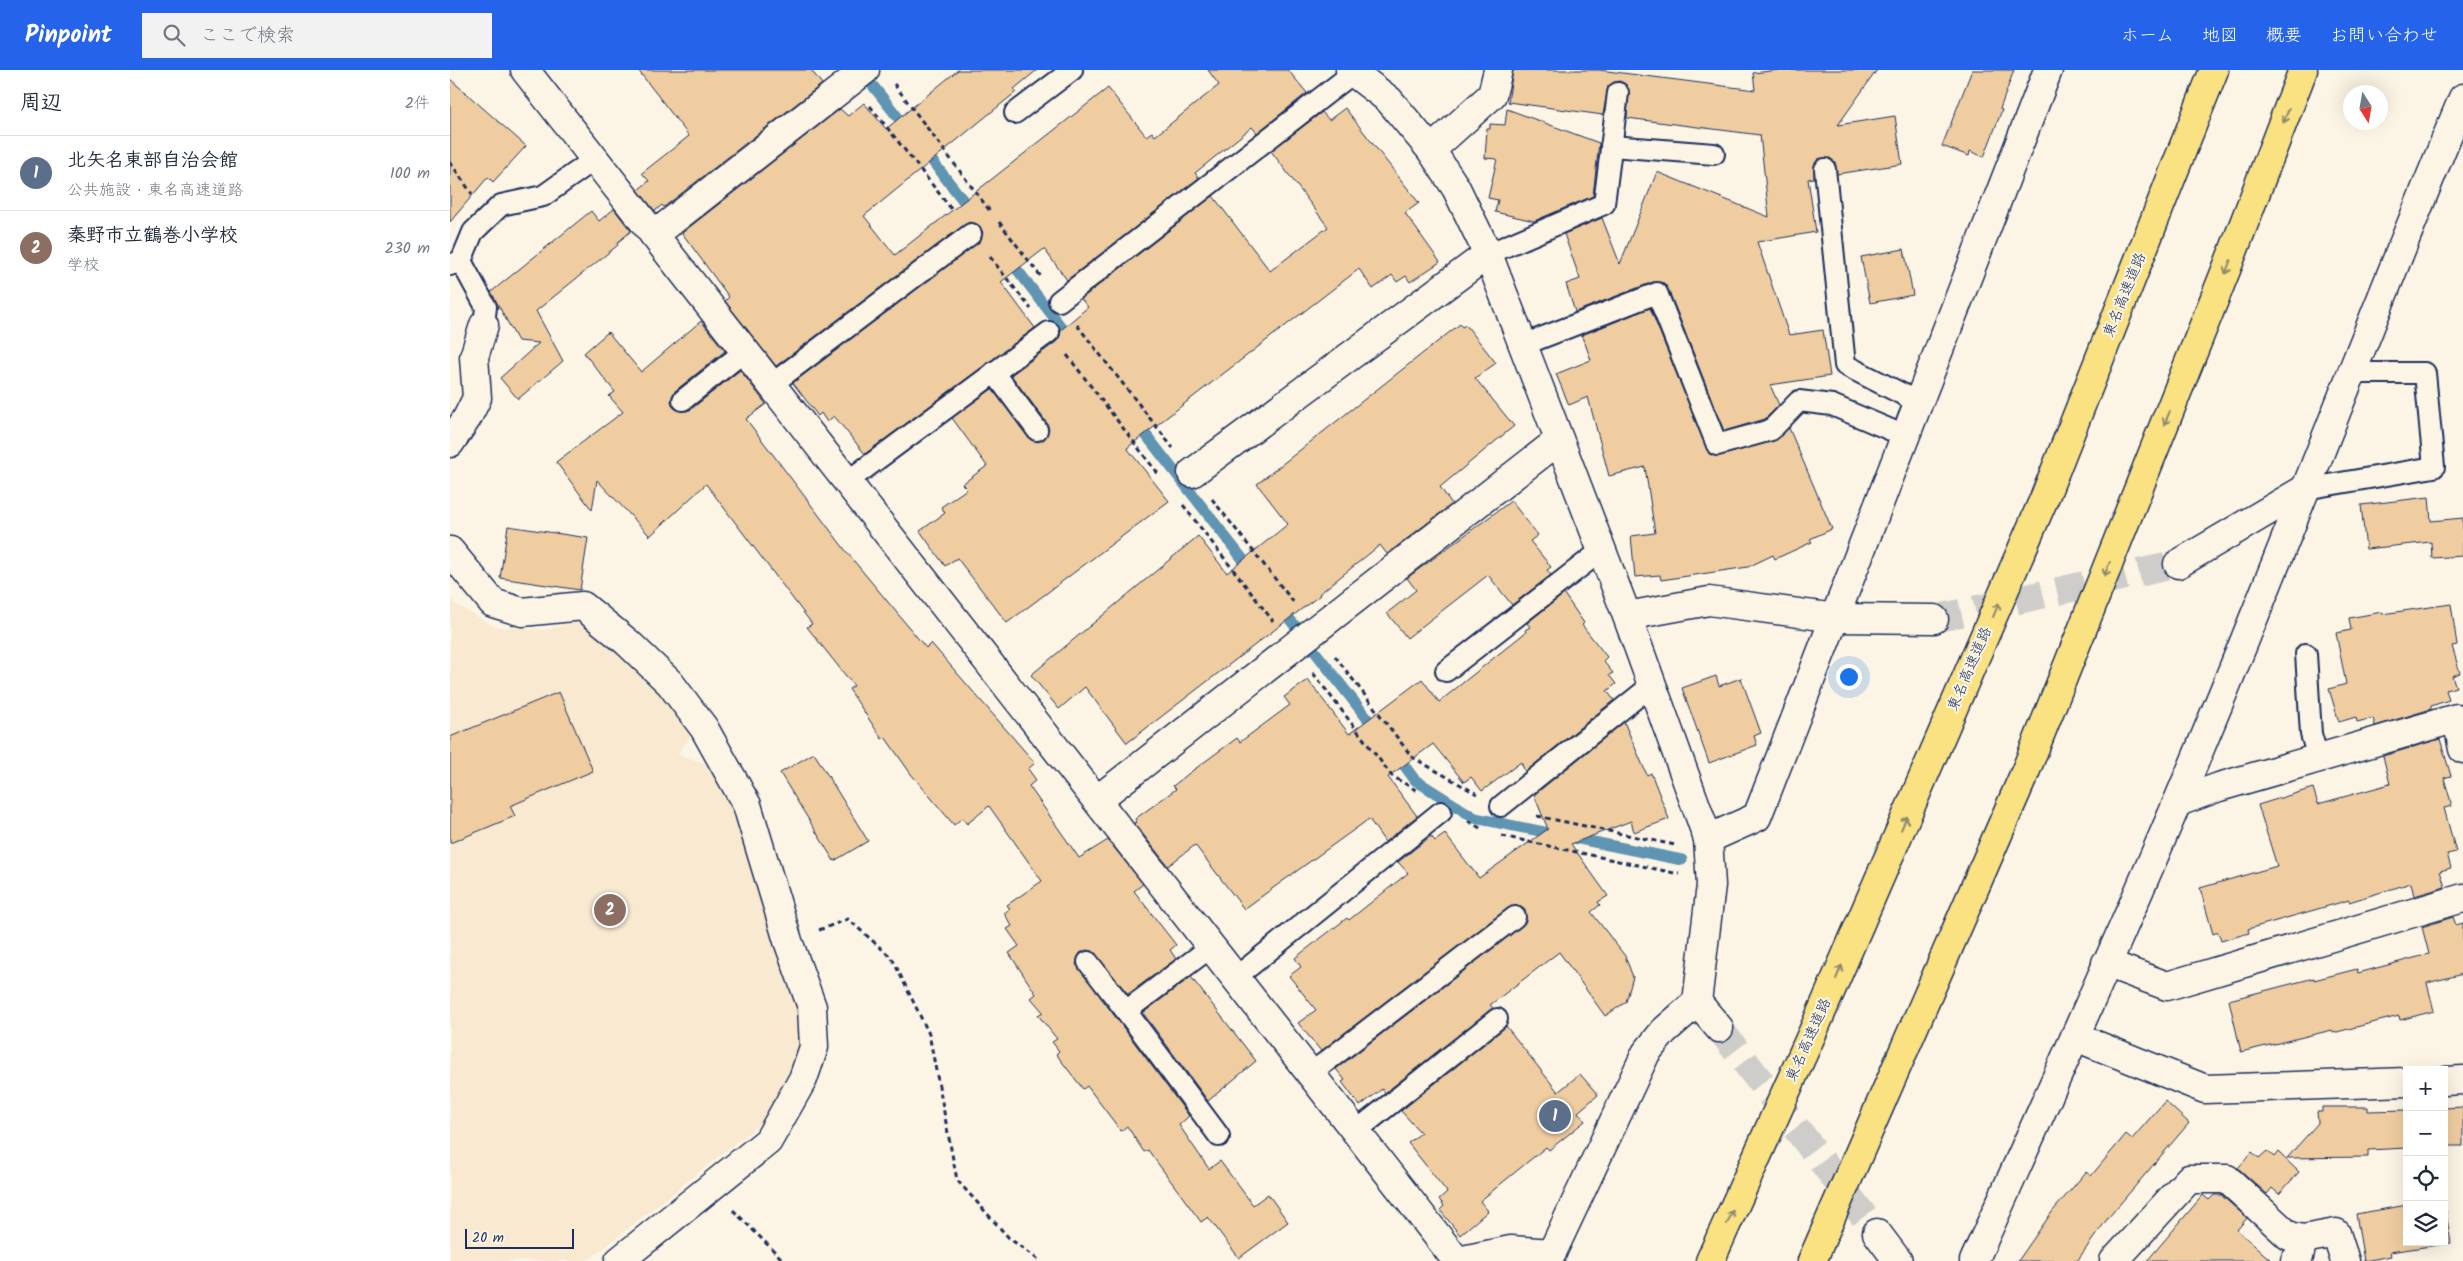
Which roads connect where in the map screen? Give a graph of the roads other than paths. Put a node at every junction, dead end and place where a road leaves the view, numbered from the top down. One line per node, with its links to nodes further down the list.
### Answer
1 (525, 70): 15 (street)
2 (1072, 70): 11 (lane)
3 (1498, 70): 13 (street)
4 (2048, 70): 30 (street)
5 (2214, 70): 77 (highway, 東名高速道路, one-way to 5)
6 (2303, 70): 78 (highway, one-way to 78)
7 (1352, 71): 13 (street); 21 (lane)
8 (868, 76): 18 (street)
9 (1618, 93): 12 (lane)
10 (2462, 103): 27 (street)
11 (1015, 113)
12 (1611, 146): 14 (lane); 19 (lane)
13 (1431, 150): 19 (street)
14 (1714, 154)
15 (595, 159): 18 (street); 20 (lane)
16 (1825, 169): 30 (lane)
17 (971, 234): 28 (lane)
18 (654, 235): 25 (street)
19 (1488, 254): 24 (street); 36 (street)
20 (456, 263): 22 (lane)
21 (1059, 301)
22 (484, 325): 31 (street)
23 (1049, 332): 26 (lane)
24 (1523, 345): 33 (lane); 34 (street)
25 (745, 351): 28 (street); 29 (lane)
26 (994, 372): 32 (lane); 37 (lane)
27 (2351, 373): 38 (street); 38 (lane)
28 (772, 384): 37 (street)
29 (683, 400)
30 (1918, 402): 33 (street)
31 (459, 418): 35 (street)
32 (1037, 430)
33 (1905, 436): 43 (street)
34 (1559, 440): 39 (street); 50 (street)
35 (450, 442)
36 (1192, 473)
37 (848, 481): 50 (street)
38 (2305, 489): 41 (street); 51 (street)
39 (1602, 550): 42 (street); 46 (lane)
40 (450, 551): 75 (street)
41 (2178, 564)
42 (1627, 616): 43 (street); 47 (street)
43 (1836, 618): 44 (street); 54 (street)
44 (1934, 619)
45 (2306, 654): 49 (lane)
46 (1446, 671)
47 (1652, 685): 52 (lane); 54 (street)
48 (2463, 749): 49 (street)
49 (2318, 758): 51 (street)
50 (1098, 800): 57 (street)
51 (2178, 802): 59 (street)
52 (1501, 806)
53 (1442, 812): 60 (lane)
54 (1696, 843): 61 (street)
55 (2463, 898): 59 (street)
56 (1515, 917): 66 (lane)
57 (1211, 947): 60 (street); 62 (lane)
58 (1088, 962): 62 (lane)
59 (2106, 963): 65 (street)
60 (1235, 978): 66 (street)
61 (1697, 1002): 64 (street); 74 (street)
62 (1126, 1011): 71 (lane)
63 (1497, 1019): 70 (lane)
64 (1719, 1028)
65 (2076, 1037): 69 (street); 80 (street)
66 (1310, 1074): 70 (street)
67 (2463, 1080): 68 (street)
68 (2448, 1081)
69 (2403, 1082)
70 (1355, 1132): 76 (street)
71 (1219, 1136)
72 (1877, 1233): 79 (street)
73 (2299, 1250): 81 (street); 82 (street)
74 (1550, 1257): 76 (street)
75 (619, 1261)
76 (1458, 1261)
77 (1710, 1261)
78 (1812, 1261)
79 (1898, 1261)
80 (1974, 1261)
81 (2114, 1261)
82 (2345, 1261)

